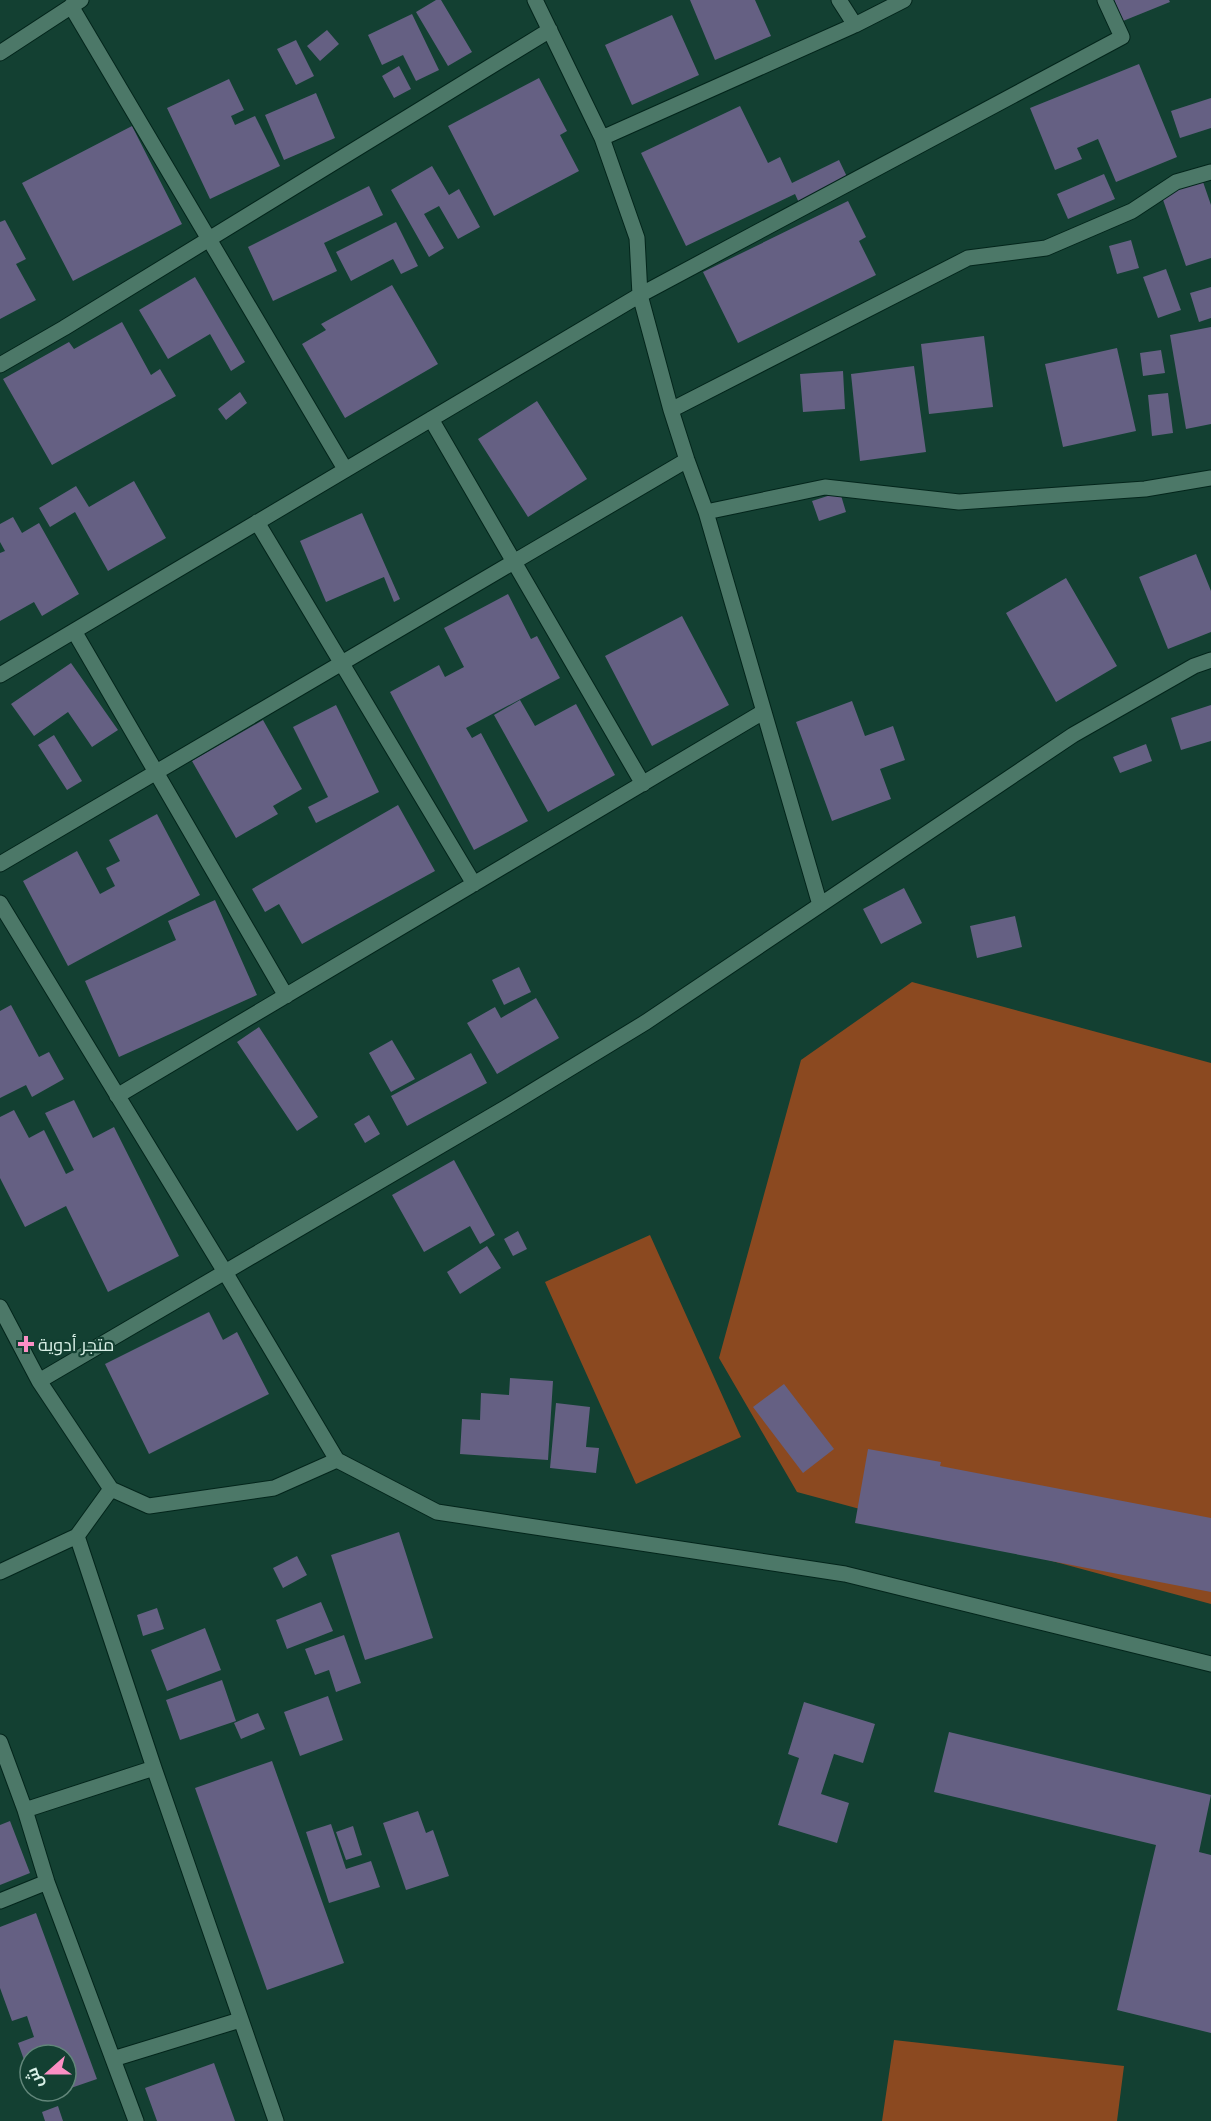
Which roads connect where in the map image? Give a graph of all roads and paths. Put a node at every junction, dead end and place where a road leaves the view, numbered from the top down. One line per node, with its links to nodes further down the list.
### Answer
1 (535, 0): 7 (street)
2 (839, 0): 6 (street)
3 (904, 0): 6 (street)
4 (1105, 0): 12 (street)
5 (76, 3): 8 (street); 11 (street)
6 (855, 25): 9 (street)
7 (550, 30): 9 (street); 11 (street)
8 (0, 53)
9 (602, 138): 12 (street)
10 (1211, 172): 14 (street)
11 (210, 239): 13 (street); 17 (street)
12 (640, 295): 14 (street); 15 (street)
13 (0, 365)
14 (671, 410): 16 (street)
15 (431, 419): 17 (street); 21 (street)
16 (687, 460): 19 (street); 21 (street)
17 (345, 470): 20 (street)
18 (1211, 478): 19 (street)
19 (706, 512): 26 (street)
20 (257, 522): 22 (street); 24 (street)
21 (514, 562): 24 (street); 28 (street)
22 (74, 631): 25 (street); 27 (street)
23 (1211, 660): 32 (street)
24 (341, 663): 27 (street); 30 (street)
25 (0, 675)
26 (764, 712): 28 (street); 32 (street)
27 (156, 772): 29 (street); 33 (street)
28 (643, 784): 30 (street)
29 (0, 864)
30 (474, 884): 33 (street)
31 (0, 903): 34 (street)
32 (820, 905): 35 (street)
33 (286, 996): 34 (street)
34 (117, 1096): 35 (street)
35 (225, 1272): 37 (street); 38 (street)
36 (0, 1307): 37 (street)
37 (39, 1381): 39 (street)
38 (337, 1460): 39 (street); 42 (street)
39 (111, 1489): 40 (street)
40 (77, 1536): 41 (street); 44 (street)
41 (0, 1572)
42 (1211, 1664)
43 (0, 1742): 45 (street)
44 (154, 1768): 45 (street); 48 (street)
45 (25, 1810): 46 (street)
46 (47, 1882): 47 (street); 49 (street)
47 (0, 1901)
48 (240, 2020): 49 (street); 51 (street)
49 (113, 2059): 50 (street)
50 (136, 2121)
51 (276, 2121)

